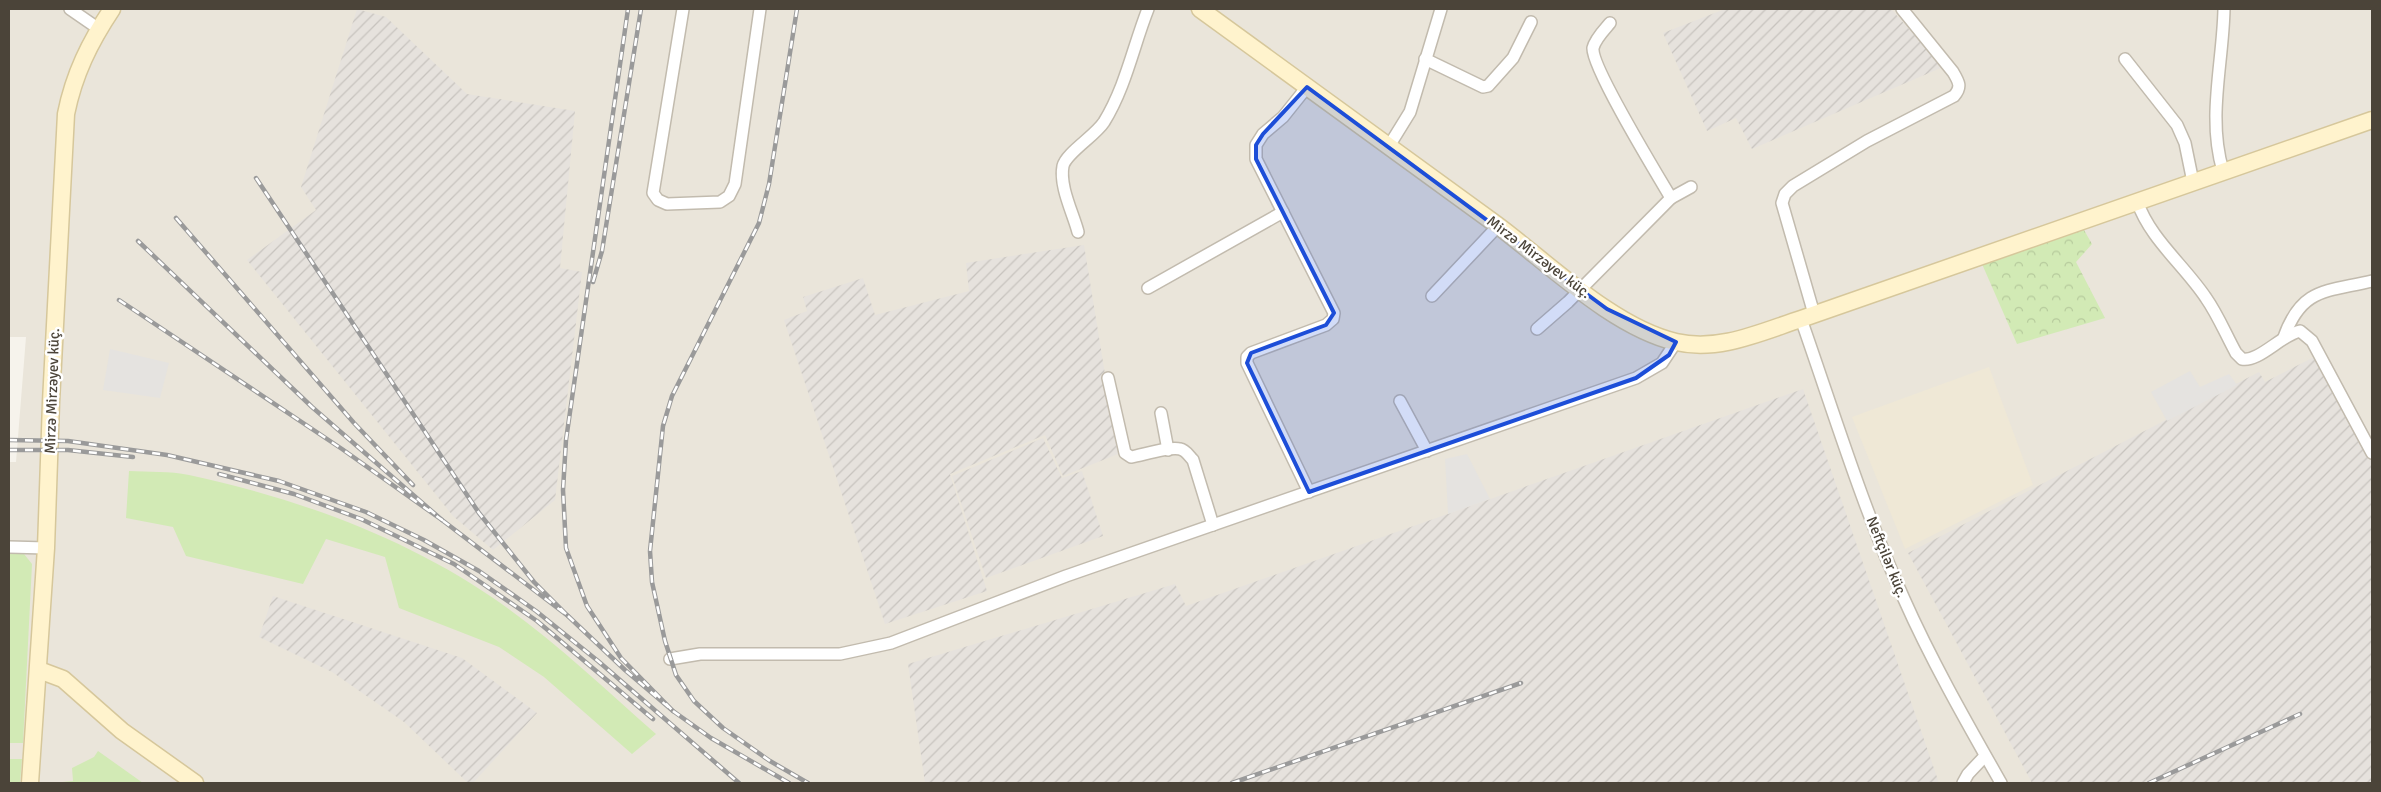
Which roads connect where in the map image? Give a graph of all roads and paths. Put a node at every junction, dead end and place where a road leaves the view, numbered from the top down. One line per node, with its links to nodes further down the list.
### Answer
1 (70, 9): 12 (street)
2 (112, 9): 12 (main road, Mirzə Mirzəyev küç.)
3 (683, 9): 4 (street)
4 (760, 9)
5 (1148, 9): 25 (street)
6 (1200, 9): 15 (main road, Mirzə Mirzəyev küç.)
7 (1441, 9): 13 (street)
8 (1902, 9): 30 (street, Neftçilər küç.)
9 (2224, 9): 18 (street)
10 (1531, 22): 13 (street)
11 (1610, 23): 21 (street)
12 (99, 29): 43 (main road, Mirzə Mirzəyev küç.)
13 (1425, 59): 17 (street)
14 (2125, 59): 19 (street)
15 (1308, 87): 17 (main road, Mirzə Mirzəyev küç.); 23 (street)
16 (2372, 120): 18 (main road, Mirzə Mirzəyev küç.)
17 (1388, 146): 24 (main road, Mirzə Mirzəyev küç.)
18 (2223, 171): 19 (main road, Mirzə Mirzəyev küç.)
19 (2192, 182): 22 (main road, Mirzə Mirzəyev küç.)
20 (1690, 187): 21 (street)
21 (1671, 198): 28 (street)
22 (2137, 200): 30 (main road, Mirzə Mirzəyev küç.); 32 (street)
23 (1283, 212): 27 (street); 40 (street)
24 (1498, 226): 28 (main road, Mirzə Mirzəyev küç.); 29 (street)
25 (1078, 232)
26 (2372, 281): 32 (street)
27 (1148, 288)
28 (1580, 290): 31 (street); 33 (main road, Mirzə Mirzəyev küç.)
29 (1432, 296)
30 (1808, 317): 33 (main road, Mirzə Mirzəyev küç.); 46 (street, Neftçilər küç.)
31 (1537, 329)
32 (2284, 337): 39 (street)
33 (1676, 342): 38 (street)
34 (1108, 378): 37 (street)
35 (1400, 401): 38 (street)
36 (1161, 413): 37 (street)
37 (1168, 450): 41 (street)
38 (1427, 451): 40 (street)
39 (2372, 452)
40 (1309, 492): 41 (street)
41 (1213, 525): 44 (street)
42 (9, 546): 43 (street)
43 (46, 548): 45 (main road, Mirzə Mirzəyev küç.)
44 (670, 659)
45 (39, 670): 47 (main road, Mirzə Mirzəyev küç.); 48 (main road)
46 (1985, 756): 49 (street); 50 (street, Neftçilər küç.)
47 (30, 783)
48 (195, 783)
49 (1963, 783)
50 (2001, 783)

